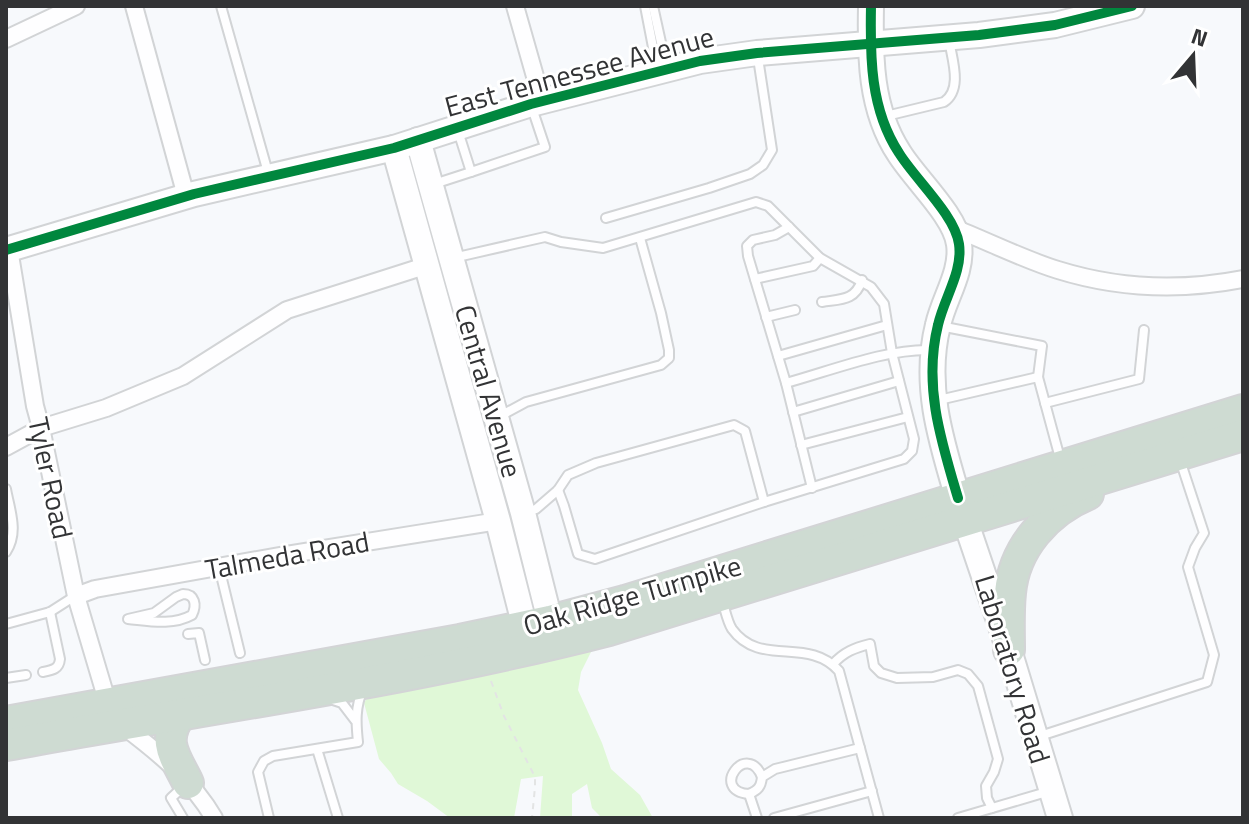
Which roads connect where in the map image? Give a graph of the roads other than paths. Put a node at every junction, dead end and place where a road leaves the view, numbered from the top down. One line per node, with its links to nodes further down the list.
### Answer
1 (76, 6): 10 (street)
2 (134, 6): 23 (street)
3 (221, 6): 20 (lane)
4 (515, 6): 14 (street)
5 (645, 6): 13 (lane)
6 (653, 6): 13 (lane)
7 (871, 6): 11 (street)
8 (1121, 8): 9 (street, East Tennessee Avenue)
9 (949, 38): 11 (street, East Tennessee Avenue); 15 (lane)
10 (6, 39)
11 (870, 43): 12 (street, East Tennessee Avenue); 15 (street)
12 (757, 53): 13 (street, East Tennessee Avenue); 24 (lane)
13 (663, 71): 14 (street, East Tennessee Avenue)
14 (536, 102): 16 (street, East Tennessee Avenue); 19 (lane)
15 (881, 117): 26 (street)
16 (456, 126): 17 (street, East Tennessee Avenue); 19 (lane)
17 (418, 140): 18 (street, East Tennessee Avenue); 21 (street, Central Avenue)
18 (394, 148): 20 (street, East Tennessee Avenue); 22 (street, Central Avenue)
19 (471, 172): 21 (lane)
20 (270, 176): 23 (street, East Tennessee Avenue)
21 (431, 185): 22 (street); 30 (street, Central Avenue)
22 (407, 193): 31 (street, Central Avenue)
23 (186, 196): 28 (street, East Tennessee Avenue)
24 (606, 218)
25 (789, 227): 27 (lane); 29 (lane); 32 (lane)
26 (954, 228): 33 (street); 40 (street, Laboratory Road)
27 (640, 238): 30 (lane); 51 (lane)
28 (8, 249): 53 (street, Tyler Road)
29 (820, 258): 32 (lane); 34 (lane)
30 (452, 259): 31 (street); 51 (street, Central Avenue)
31 (428, 265): 52 (street, Central Avenue); 53 (street)
32 (755, 279): 37 (lane)
33 (1243, 279)
34 (862, 280): 35 (lane); 38 (lane)
35 (822, 302)
36 (795, 310): 37 (lane)
37 (766, 317): 42 (lane)
38 (887, 325): 41 (lane); 42 (lane)
39 (1144, 330): 47 (lane)
40 (935, 338): 41 (lane); 43 (lane); 46 (street, Laboratory Road)
41 (892, 353): 44 (lane); 45 (lane)
42 (778, 356): 45 (lane)
43 (1038, 377): 46 (lane); 47 (lane)
44 (899, 381): 49 (lane); 50 (lane)
45 (786, 383): 49 (lane)
46 (933, 401): 63 (street, Laboratory Road)
47 (1045, 403): 58 (lane)
48 (1243, 410): 57 (highway, Oak Ridge Turnpike)
49 (793, 412): 55 (lane)
50 (908, 417): 55 (lane); 59 (lane)
51 (496, 418): 52 (street); 64 (street, Central Avenue)
52 (472, 426): 65 (street, Central Avenue)
53 (41, 428): 56 (street); 69 (street, Tyler Road)
54 (1243, 435): 57 (highway, Oak Ridge Turnpike)
55 (801, 445): 59 (lane)
56 (6, 447)
57 (1167, 450): 58 (highway, Oak Ridge Turnpike); 63 (highway, Oak Ridge Turnpike); 75 (highway); 87 (lane)
58 (1062, 466): 63 (highway, Oak Ridge Turnpike)
59 (812, 488): 62 (lane)
60 (6, 489): 66 (lane)
61 (558, 490): 62 (lane); 62 (lane); 64 (lane)
62 (764, 502)
63 (962, 509): 68 (highway, Oak Ridge Turnpike); 74 (highway, Oak Ridge Turnpike); 75 (street, Laboratory Road)
64 (523, 513): 65 (street); 74 (street, Central Avenue)
65 (498, 521): 67 (street, Talmeda Road); 74 (street, Central Avenue)
66 (6, 552)
67 (219, 567): 69 (street, Talmeda Road); 76 (lane)
68 (721, 595): 74 (highway, Oak Ridge Turnpike); 78 (lane)
69 (76, 596): 70 (lane); 83 (street, Tyler Road)
70 (50, 612): 72 (lane); 79 (lane)
71 (128, 619): 71 (lane)
72 (6, 624)
73 (188, 634): 77 (lane)
74 (540, 635): 82 (highway, Oak Ridge Turnpike); 83 (highway, Oak Ridge Turnpike)
75 (1009, 650): 87 (street, Laboratory Road)
76 (240, 653)
77 (205, 660)
78 (833, 664): 89 (lane); 96 (lane)
79 (43, 672)
80 (26, 675): 81 (lane)
81 (6, 678)
82 (367, 681): 84 (highway, Oak Ridge Turnpike); 85 (lane)
83 (114, 714): 84 (highway, Oak Ridge Turnpike); 86 (highway, Oak Ridge Turnpike); 88 (highway, Oak Ridge Turnpike); 92 (street)
84 (188, 714): 85 (lane); 92 (highway)
85 (355, 720): 90 (lane)
86 (6, 722)
87 (1035, 737): 94 (street, Laboratory Road)
88 (6, 745)
89 (860, 748): 91 (lane); 93 (lane)
90 (317, 749): 99 (lane); 100 (lane)
91 (762, 777): 95 (lane); 95 (lane)
92 (188, 783): 97 (lane); 98 (street)
93 (872, 791): 102 (lane); 103 (lane)
94 (1051, 791): 96 (lane); 105 (street, Laboratory Road)
95 (749, 794): 101 (lane)
96 (992, 808): 104 (lane)
97 (183, 818)
98 (214, 818)
99 (269, 818)
100 (338, 818)
101 (757, 818)
102 (774, 818)
103 (879, 818)
104 (958, 818)
105 (1060, 818)

